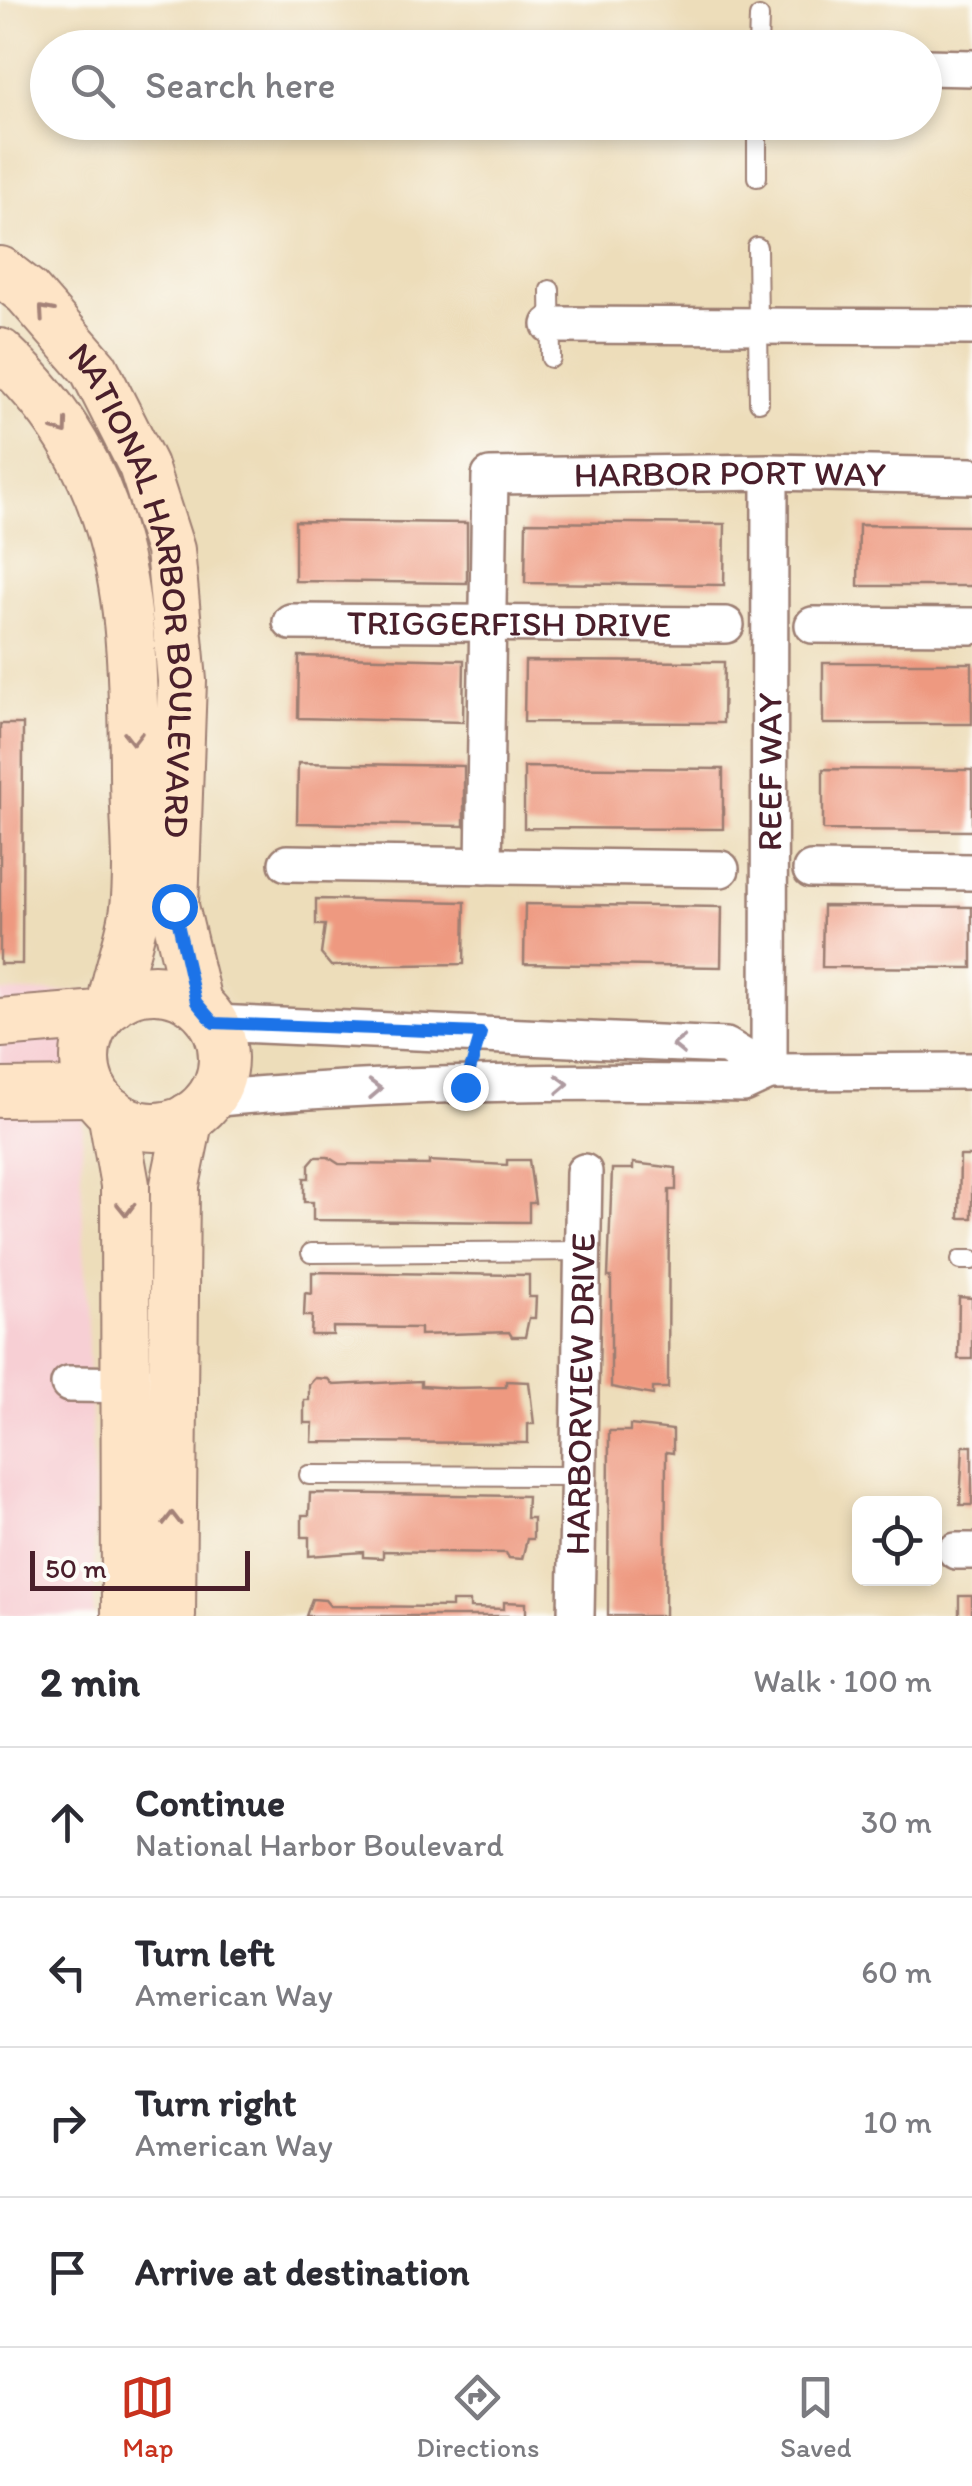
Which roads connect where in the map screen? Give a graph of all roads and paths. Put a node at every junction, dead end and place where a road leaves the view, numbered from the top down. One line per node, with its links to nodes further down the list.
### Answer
1 (759, 17): 2 (lane)
2 (759, 30)
3 (942, 68): 4 (street)
4 (972, 68)
5 (757, 140): 6 (lane)
6 (756, 177)
7 (757, 248): 10 (lane)
8 (0, 271): 28 (main road, NATIONAL HARBOR BOULEVARD, one-way to 8)
9 (550, 290): 12 (lane)
10 (758, 326): 11 (street); 12 (street); 14 (lane)
11 (972, 327)
12 (551, 342)
13 (0, 353): 27 (main road, NATIONAL HARBOR BOULEVARD, one-way to 27)
14 (760, 402)
15 (770, 472): 16 (street, HARBOR PORT WAY); 18 (street, HARBOR PORT WAY); 32 (street, REEF WAY)
16 (972, 476)
17 (292, 622): 18 (street, TRIGGERFISH DRIVE)
18 (488, 623): 19 (street, TRIGGERFISH DRIVE); 23 (street)
19 (726, 625)
20 (812, 625): 21 (street)
21 (972, 626)
22 (287, 863): 23 (street)
23 (484, 866): 24 (street)
24 (720, 869)
25 (811, 870): 26 (street)
26 (972, 872)
27 (106, 1010): 28 (main road); 29 (main road); 35 (main road)
28 (205, 1012): 30 (street); 36 (main road)
29 (0, 1023)
30 (481, 1033): 32 (street, one-way to 30); 33 (street)
31 (972, 1071): 32 (street)
32 (769, 1072): 33 (street, one-way to 32)
33 (465, 1087): 36 (street, one-way to 33)
34 (0, 1092): 35 (main road)
35 (103, 1102): 36 (main road); 41 (main road, one-way to 41)
36 (199, 1108): 41 (main road)
37 (584, 1172): 38 (street, HARBORVIEW DRIVE)
38 (583, 1250): 39 (lane); 43 (street, HARBORVIEW DRIVE)
39 (311, 1253)
40 (69, 1384): 41 (street)
41 (151, 1386): 44 (main road); 45 (main road, one-way to 41)
42 (309, 1475): 43 (lane)
43 (577, 1476): 46 (street, HARBORVIEW DRIVE)
44 (126, 1616)
45 (171, 1616)
46 (576, 1616)

